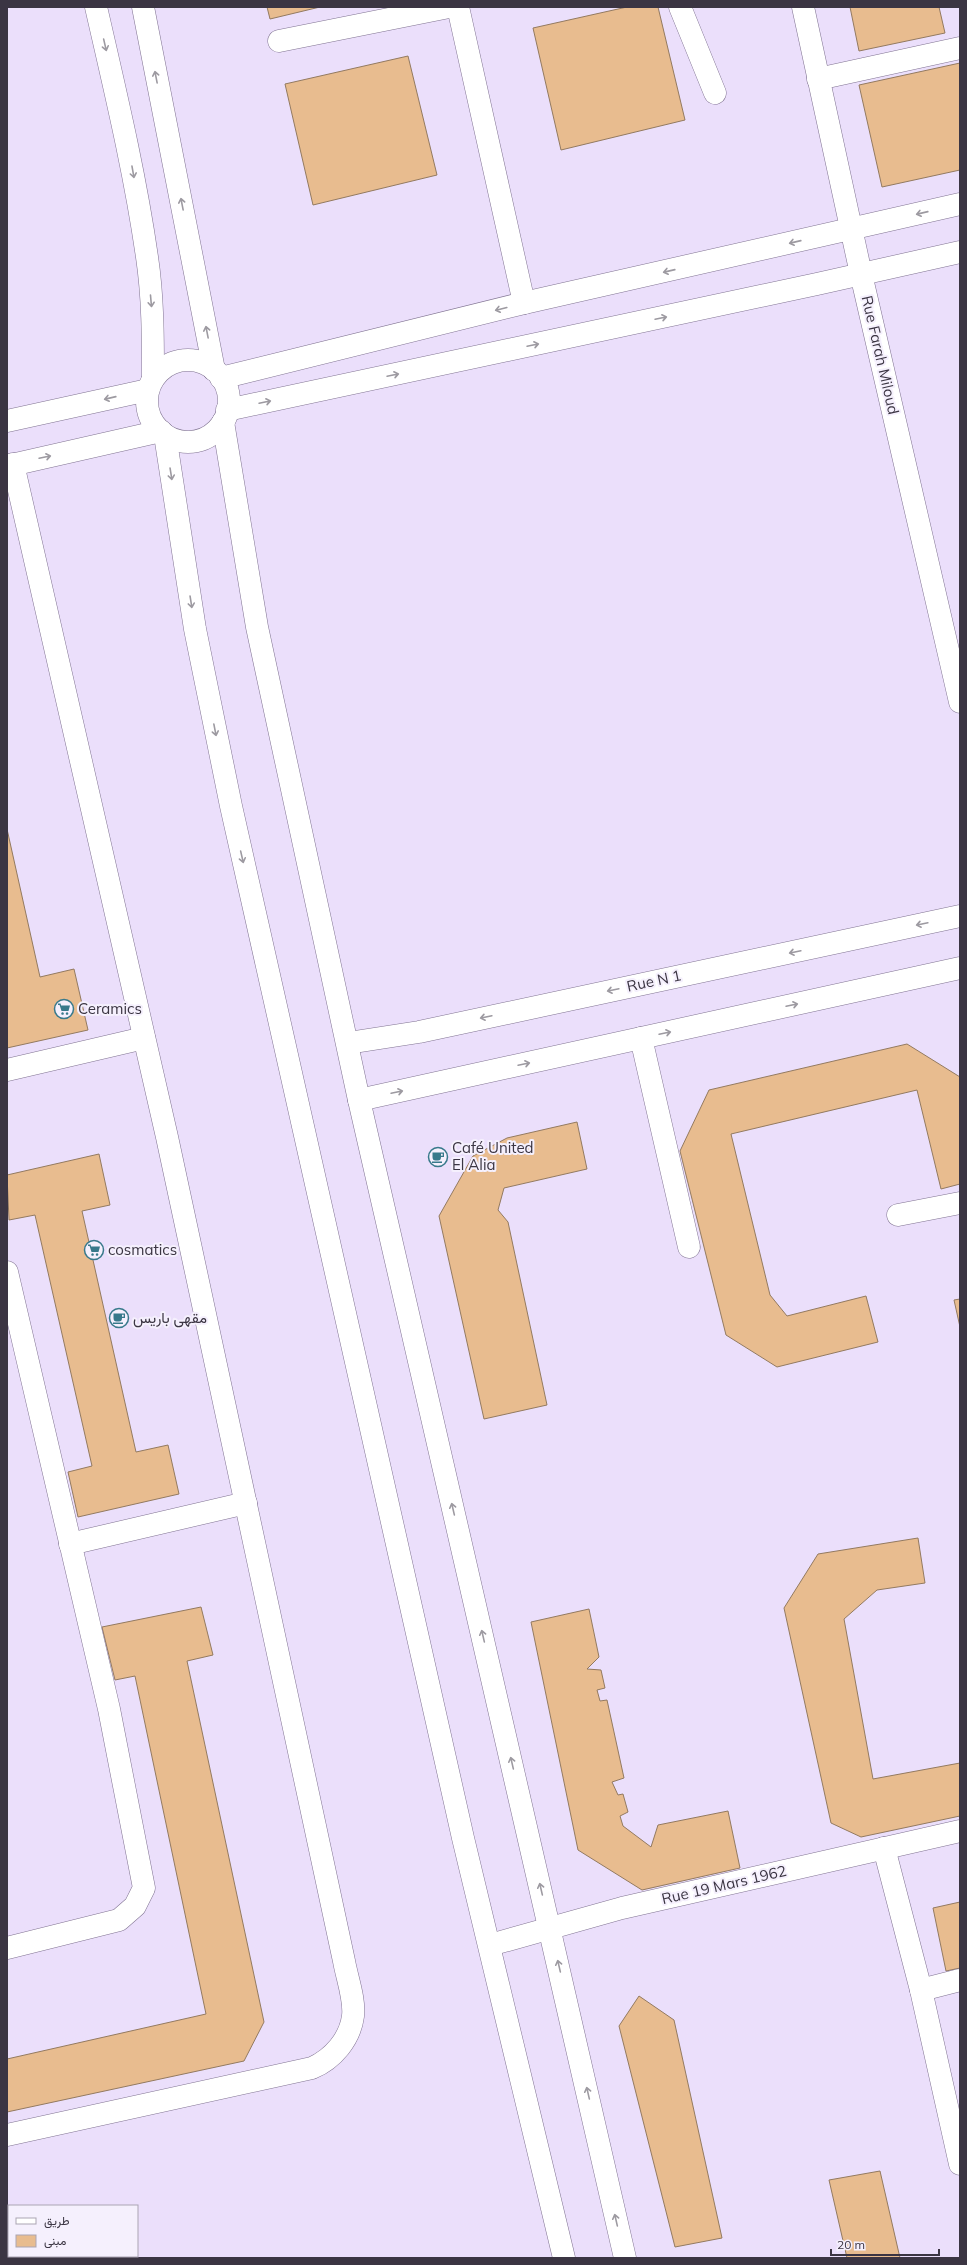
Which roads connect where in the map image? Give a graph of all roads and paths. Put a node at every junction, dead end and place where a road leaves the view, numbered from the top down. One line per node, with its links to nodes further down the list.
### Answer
1 (96, 7): 17 (street, one-way to 17)
2 (142, 7): 16 (street, one-way to 2)
3 (448, 7): 7 (street)
4 (458, 7): 15 (street)
5 (680, 7): 10 (street)
6 (803, 7): 9 (street, Rue Farah Miloud)
7 (280, 40)
8 (960, 48): 9 (street)
9 (818, 79): 12 (street, Rue Farah Miloud)
10 (715, 93)
11 (960, 204): 12 (street, one-way to 12)
12 (852, 229): 14 (street, Rue Farah Miloud); 15 (street, one-way to 15)
13 (960, 252): 14 (street)
14 (861, 274): 18 (street, one-way to 14); 22 (street, Rue Farah Miloud)
15 (524, 303): 16 (street, one-way to 16)
16 (218, 374): 17 (street); 18 (street)
17 (151, 384): 19 (street, one-way to 19); 20 (street)
18 (225, 416): 20 (street); 27 (street)
19 (7, 421)
20 (163, 433): 21 (street, one-way to 20); 39 (street, one-way to 39)
21 (10, 465): 25 (street)
22 (960, 702)
23 (960, 916): 27 (street, Rue N 1, one-way to 27)
24 (960, 968): 26 (street, one-way to 24)
25 (144, 1038): 28 (street); 34 (street)
26 (641, 1038): 29 (street, one-way to 26); 32 (street)
27 (348, 1043): 29 (street)
28 (7, 1070)
29 (359, 1100): 38 (street, one-way to 29)
30 (960, 1203): 31 (street)
31 (898, 1215)
32 (689, 1247)
33 (7, 1272): 35 (street)
34 (246, 1503): 35 (street); 43 (street)
35 (70, 1544): 40 (street)
36 (960, 1831): 37 (street, Rue 19 Mars 1962)
37 (884, 1848): 38 (street, Rue 19 Mars 1962); 42 (street)
38 (550, 1928): 39 (street, Rue 19 Mars 1962); 46 (street, one-way to 38)
39 (490, 1945): 45 (street)
40 (7, 1948)
41 (960, 1980): 42 (street)
42 (921, 1990): 44 (street)
43 (7, 2135)
44 (960, 2164)
45 (564, 2258)
46 (625, 2258)

